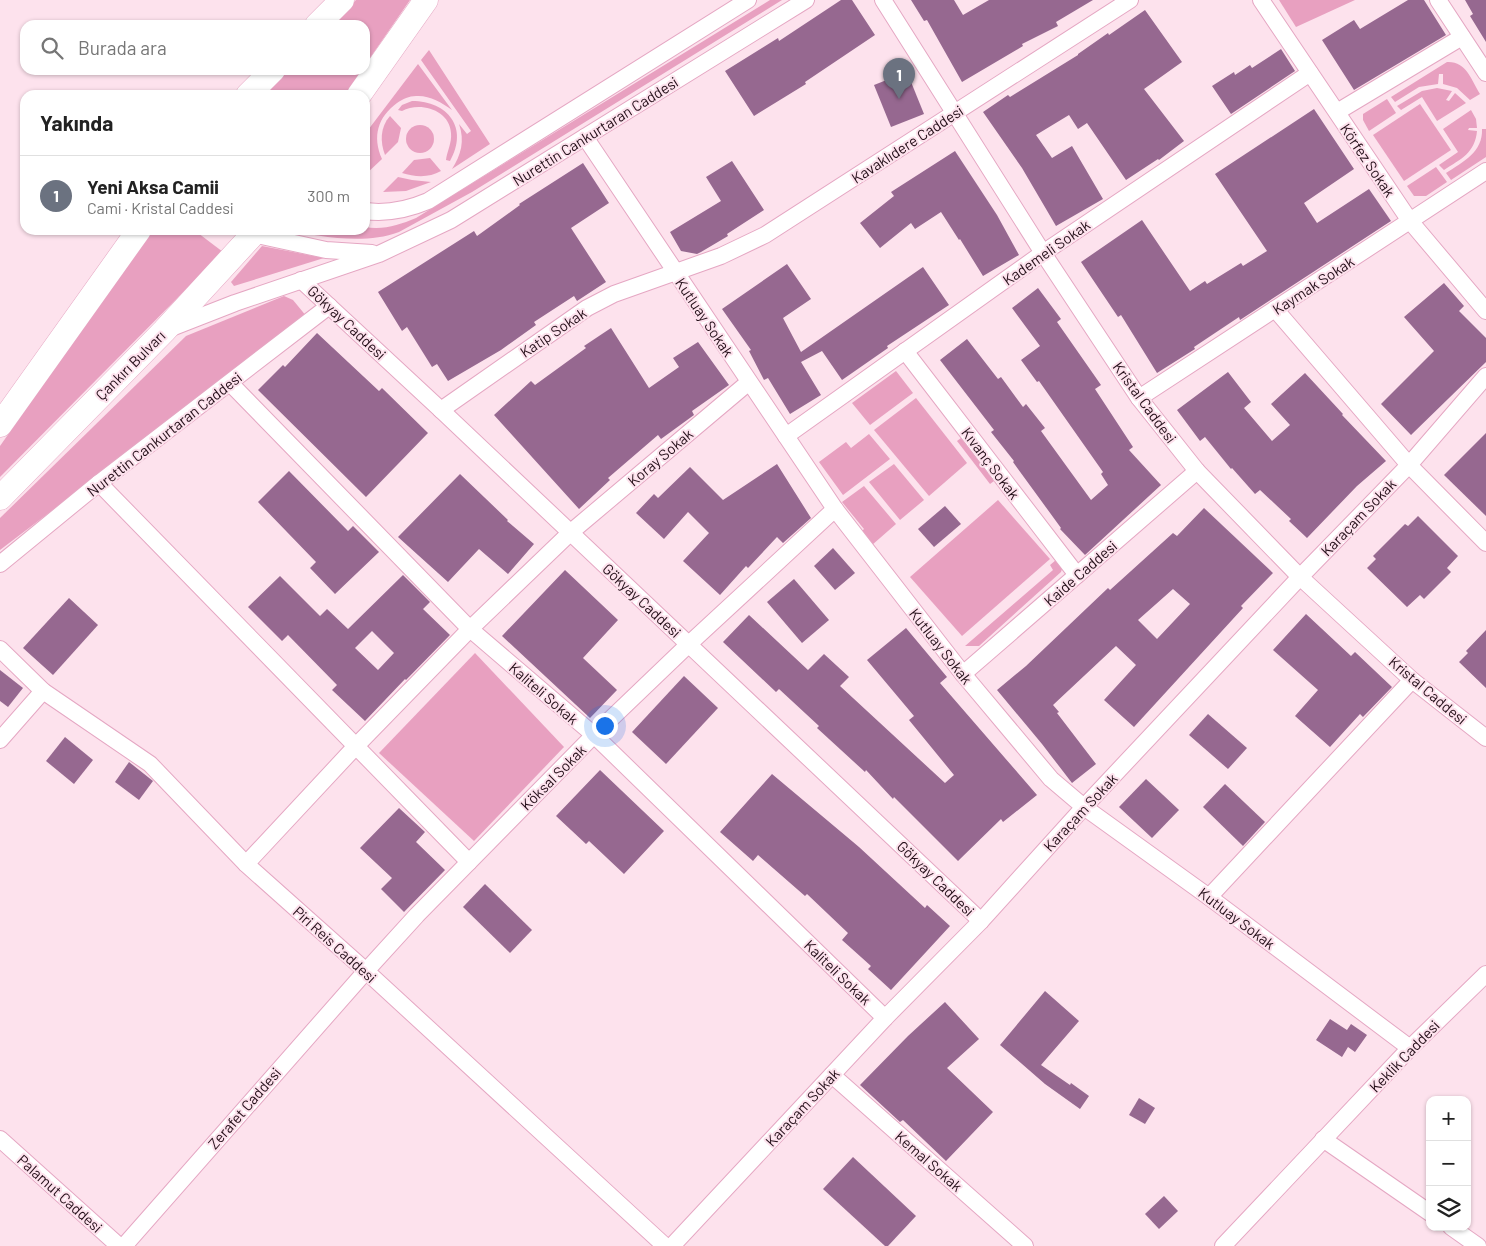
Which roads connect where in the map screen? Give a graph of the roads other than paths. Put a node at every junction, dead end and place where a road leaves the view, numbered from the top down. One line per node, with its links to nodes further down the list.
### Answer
1 (342, 0): 9 (highway)
2 (426, 0): 15 (highway)
3 (748, 0): 20 (street, Nurettin Cankurtaran Caddesi)
4 (806, 0): 18 (street, Nurettin Cankurtaran Caddesi)
5 (883, 0): 17 (street, Kristal Caddesi)
6 (1130, 0): 17 (street, Kavaklıdere Caddesi)
7 (1261, 0): 11 (street, Körfez Sokak)
8 (1438, 0): 10 (street)
9 (323, 20)
10 (1462, 37): 12 (street); 16 (street)
11 (1310, 73): 16 (street, Körfez Sokak); 25 (street, Kademeli Sokak)
12 (1486, 74)
13 (268, 75): 14 (highway)
14 (253, 90)
15 (363, 90)
16 (1337, 112): 21 (street, Körfez Sokak)
17 (955, 113): 25 (street, Kristal Caddesi); 27 (street, Kavaklıdere Caddesi)
18 (586, 137): 26 (street, Nurettin Cankurtaran Caddesi); 27 (street, Kutluay Sokak)
19 (1486, 171): 21 (street, Kaymak Sokak)
20 (370, 211)
21 (1410, 221): 30 (street, Kaymak Sokak); 31 (street, Körfez Sokak)
22 (135, 235): 39 (highway)
23 (246, 235): 32 (highway, Çankırı Bulvarı)
24 (265, 235): 26 (street, Nurettin Cankurtaran Caddesi)
25 (1043, 253): 33 (street, Kademeli Sokak); 37 (street, Kristal Caddesi)
26 (379, 254): 28 (street, Nurettin Cankurtaran Caddesi)
27 (676, 272): 35 (street, Kutluay Sokak); 38 (street, Katip Sokak)
28 (301, 280): 29 (street, Gökyay Caddesi); 32 (street, Nurettin Cankurtaran Caddesi)
29 (329, 306): 36 (street, Nurettin Cankurtaran Caddesi); 38 (street, Gökyay Caddesi)
30 (1275, 309): 37 (street, Kaymak Sokak); 41 (street)
31 (1486, 311)
32 (164, 331): 44 (highway, Çankırı Bulvarı)
33 (906, 351): 40 (street, Kademeli Sokak); 49 (street, Kıvanç Sokak)
34 (1486, 376): 41 (street, Karaçam Sokak)
35 (749, 382): 40 (street, Kutluay Sokak); 46 (street, Koray Sokak)
36 (230, 384): 43 (street, Nurettin Cankurtaran Caddesi); 51 (street, Kaliteli Sokak)
37 (1139, 398): 42 (street, Kristal Caddesi)
38 (441, 410): 46 (street, Gökyay Caddesi)
39 (0, 425)
40 (786, 436): 45 (street, Kutluay Sokak)
41 (1409, 465): 47 (street); 50 (street, Karaçam Sokak)
42 (1197, 471): 49 (street, Kaide Caddesi); 50 (street, Kristal Caddesi)
43 (99, 483): 48 (street, Nurettin Cankurtaran Caddesi); 60 (street)
44 (0, 498)
45 (835, 509): 52 (street, Köksal Sokak); 54 (street, Kutluay Sokak)
46 (571, 532): 51 (street, Koray Sokak); 52 (street, Gökyay Caddesi)
47 (1486, 543)
48 (0, 564)
49 (1077, 575): 54 (street, Kaide Caddesi)
50 (1300, 577): 55 (street, Kristal Caddesi); 61 (street, Karaçam Sokak)
51 (470, 629): 57 (street, Kaliteli Sokak); 60 (street, Koray Sokak)
52 (689, 644): 57 (street, Köksal Sokak); 65 (street, Gökyay Caddesi)
53 (0, 649): 56 (street, Piri Reis Caddesi)
54 (963, 674): 61 (street, Kutluay Sokak)
55 (1412, 680): 58 (street, Kristal Caddesi); 64 (street)
56 (43, 691): 59 (street); 63 (street, Piri Reis Caddesi)
57 (594, 736): 62 (street, Köksal Sokak); 68 (street, Kaliteli Sokak)
58 (1486, 738)
59 (0, 740)
60 (356, 746): 62 (street); 63 (street, Koray Sokak)
61 (1084, 807): 64 (street, Kutluay Sokak); 65 (street, Karaçam Sokak)
62 (469, 862): 66 (street, Köksal Sokak)
63 (246, 864): 66 (street, Piri Reis Caddesi)
64 (1209, 897): 69 (street, Kutluay Sokak)
65 (981, 921): 68 (street, Karaçam Sokak)
66 (366, 971): 76 (street, Zerafet Caddesi); 77 (street, Piri Reis Caddesi)
67 (1486, 974): 69 (street, Keklik Caddesi)
68 (885, 1018): 70 (street, Karaçam Sokak)
69 (1410, 1048): 72 (street, Keklik Caddesi)
70 (832, 1075): 78 (street, Karaçam Sokak); 79 (street, Kemal Sokak)
71 (0, 1139): 75 (street, Palamut Caddesi)
72 (1323, 1139): 73 (street); 80 (street, Keklik Caddesi)
73 (1426, 1210)
74 (1457, 1231): 81 (street)
75 (119, 1246)
76 (124, 1246)
77 (665, 1246)
78 (672, 1246)
79 (1025, 1246)
80 (1222, 1246)
81 (1478, 1246)

